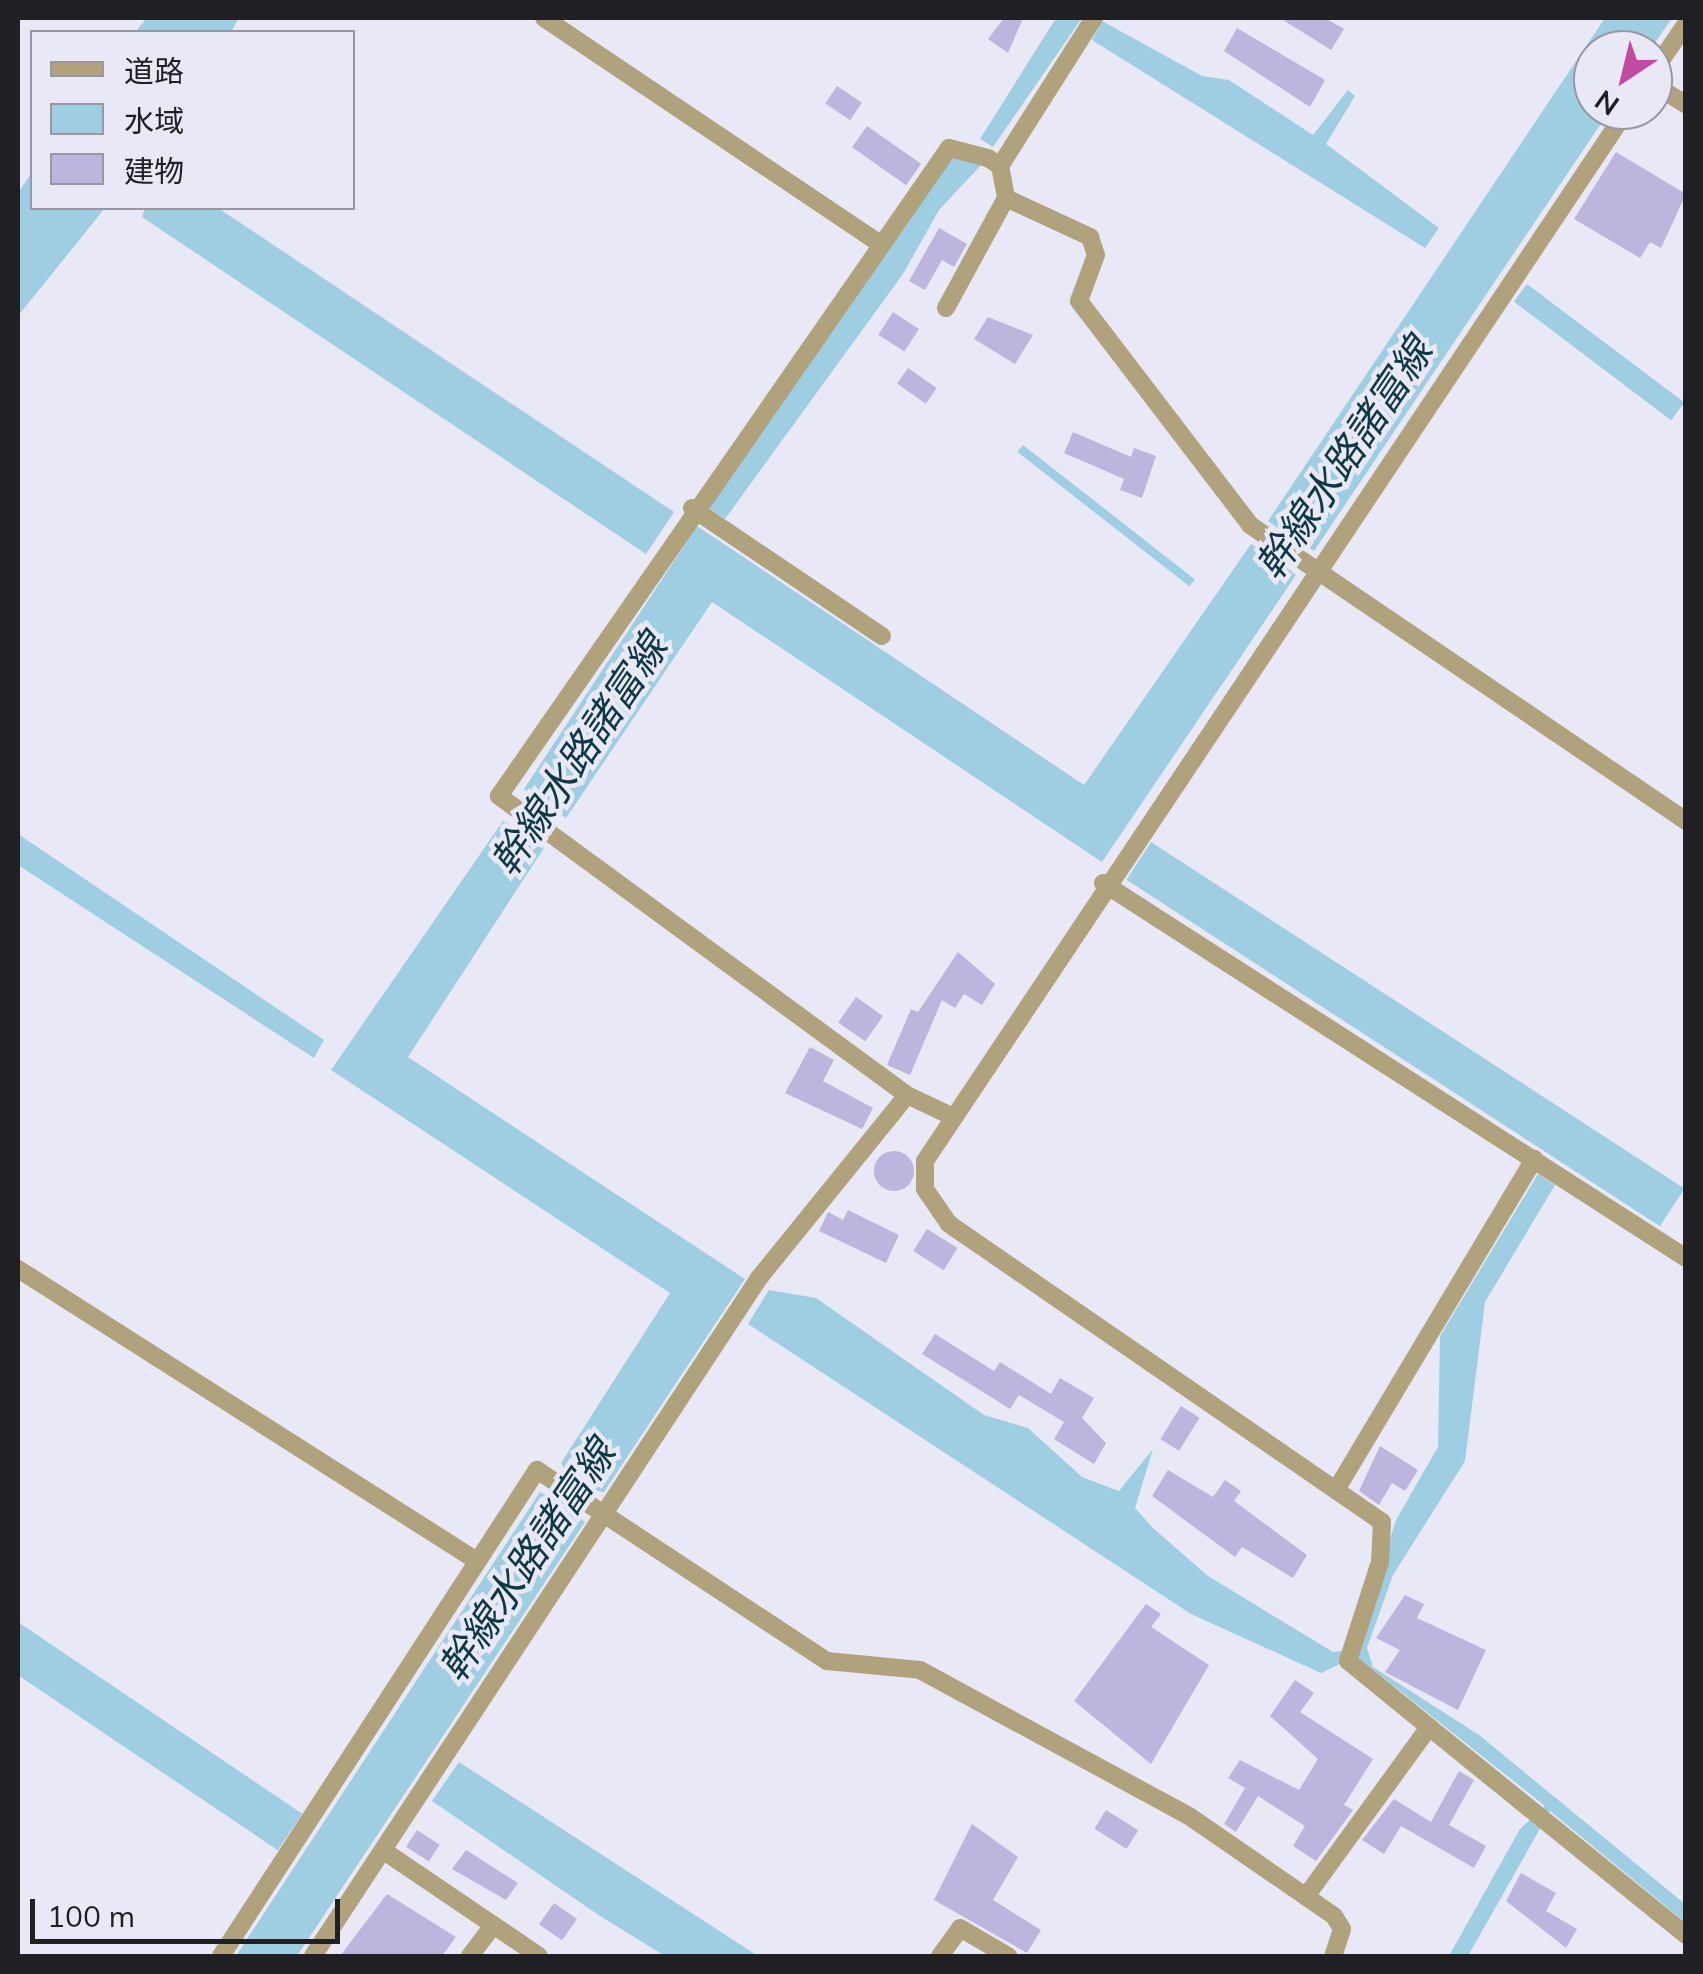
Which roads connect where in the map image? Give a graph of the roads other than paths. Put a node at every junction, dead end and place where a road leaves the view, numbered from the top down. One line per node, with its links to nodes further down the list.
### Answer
1 (544, 18): 8 (street)
2 (1094, 18): 6 (street)
3 (1686, 24): 4 (street)
4 (1679, 47)
5 (1614, 130): 11 (street)
6 (987, 158): 7 (street); 8 (street)
7 (1006, 198): 9 (street); 11 (street)
8 (876, 241): 10 (street)
9 (946, 308)
10 (692, 508): 12 (street); 15 (street)
11 (1316, 571): 13 (street); 14 (street)
12 (882, 636)
13 (1686, 821)
14 (1103, 883): 16 (street); 17 (street)
15 (907, 1094): 16 (street); 21 (street)
16 (949, 1115): 20 (street)
17 (1534, 1158): 18 (street); 20 (street)
18 (1686, 1258)
19 (18, 1269): 22 (street)
20 (1336, 1490): 23 (street)
21 (607, 1516): 22 (street); 24 (street); 25 (street)
22 (476, 1562): 28 (street)
23 (1430, 1727): 25 (street); 27 (street)
24 (384, 1851): 26 (street); 29 (street)
25 (1307, 1896): 34 (street)
26 (494, 1925): 30 (street); 31 (street)
27 (1686, 1935)
28 (221, 1956)
29 (313, 1956)
30 (470, 1956)
31 (539, 1956)
32 (940, 1956): 33 (street)
33 (1008, 1956)
34 (1332, 1956)

